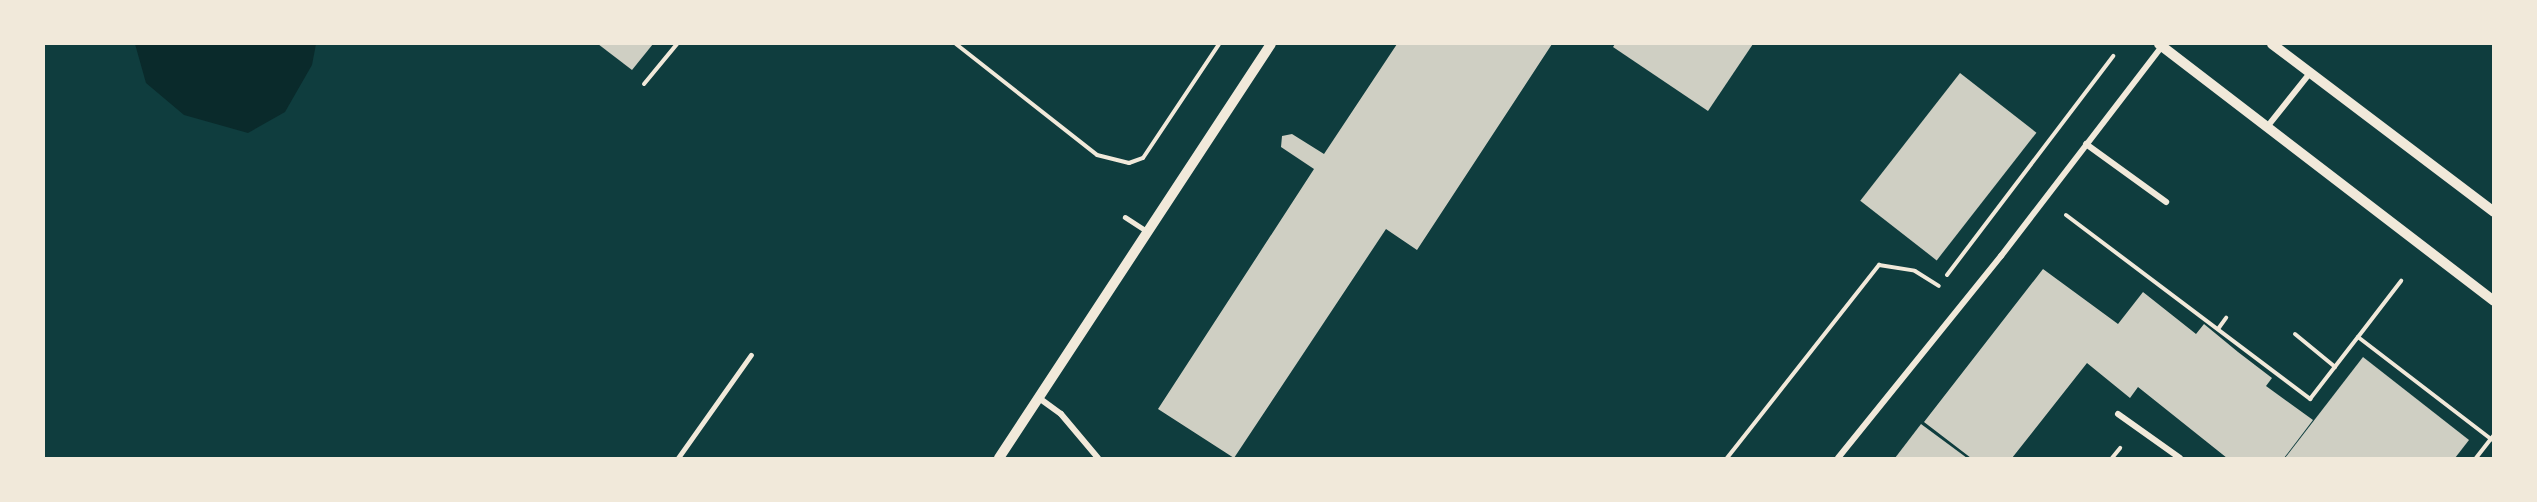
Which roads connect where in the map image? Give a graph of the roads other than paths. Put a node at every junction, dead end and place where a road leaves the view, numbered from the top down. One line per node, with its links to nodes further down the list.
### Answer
1 (1271, 44): 10 (street)
2 (2272, 44): 4 (street)
3 (2161, 45): 5 (street); 6 (street)
4 (2310, 74): 5 (street); 8 (street)
5 (2267, 128): 11 (street)
6 (2086, 144): 7 (street); 18 (street)
7 (2166, 202)
8 (2493, 212)
9 (1125, 217): 10 (lane)
10 (1148, 232): 13 (street)
11 (2493, 301)
12 (751, 355): 15 (lane)
13 (1039, 398): 16 (street); 17 (street)
14 (2118, 414): 19 (street)
15 (678, 459)
16 (999, 459)
17 (1098, 459)
18 (1838, 459)
19 (2180, 459)

